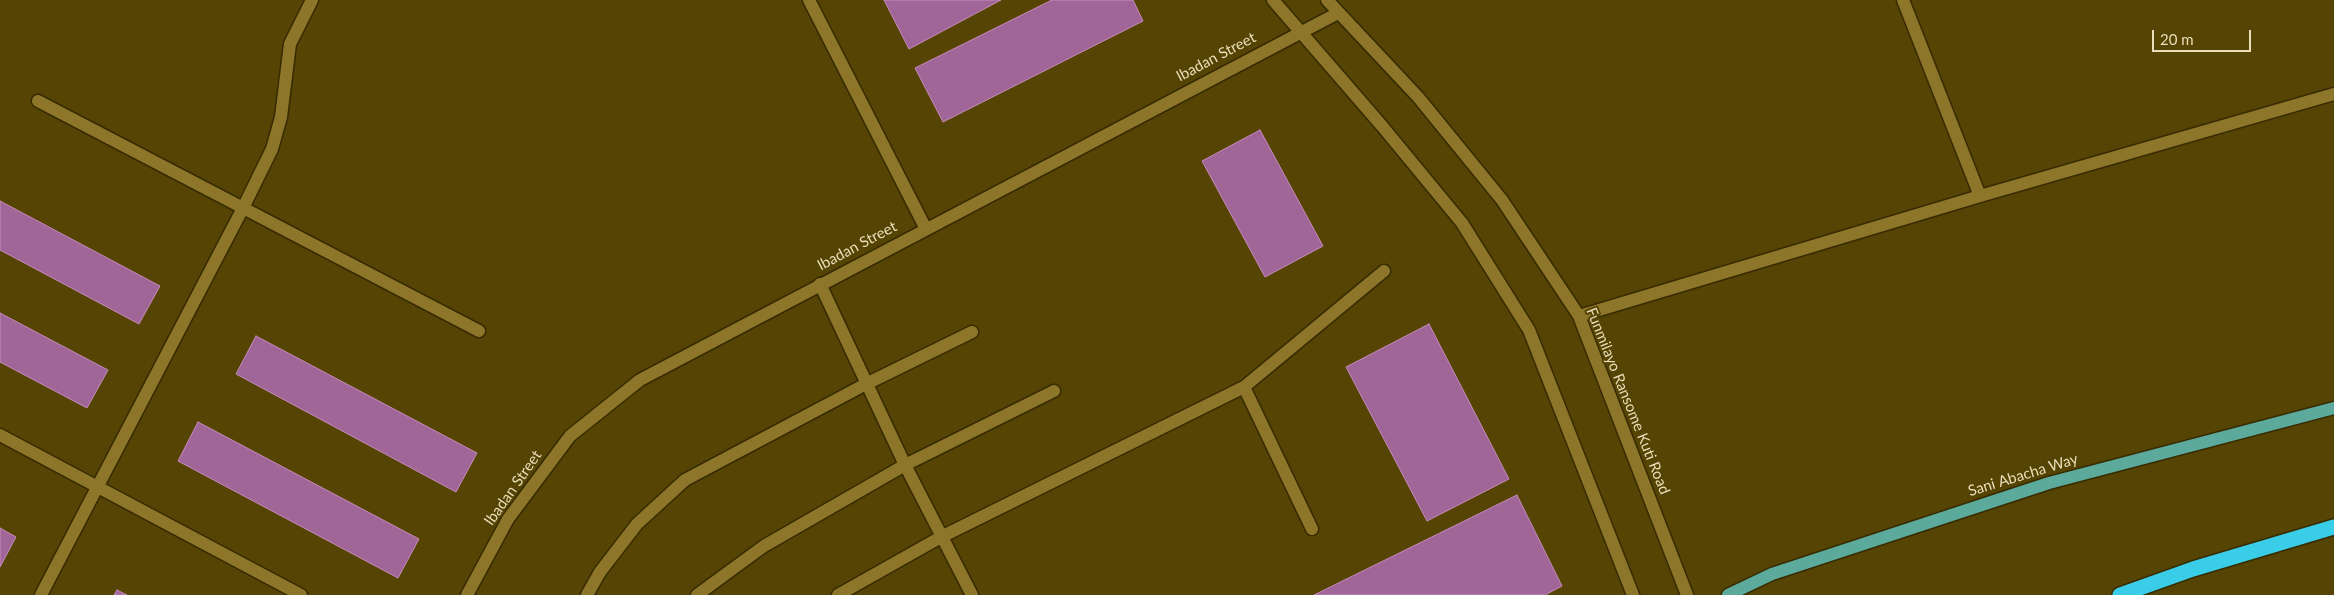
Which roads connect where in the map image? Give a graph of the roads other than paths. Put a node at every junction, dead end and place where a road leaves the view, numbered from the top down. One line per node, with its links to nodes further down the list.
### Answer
1 (312, 0): 11 (street)
2 (809, 0): 12 (street)
3 (1273, 0): 7 (street)
4 (1327, 0): 6 (street, Funmilayo Ransome Kuti Road)
5 (1903, 0): 10 (street)
6 (1338, 13): 7 (street, Ibadan Street); 15 (street, Funmilayo Ransome Kuti Road)
7 (1300, 32): 12 (street, Ibadan Street); 35 (street)
8 (2334, 94): 10 (street)
9 (38, 101): 11 (street)
10 (1980, 196): 15 (street)
11 (243, 208): 16 (street); 24 (street)
12 (926, 228): 14 (street, Ibadan Street)
13 (1384, 271): 19 (street)
14 (820, 284): 18 (street); 30 (street, Ibadan Street)
15 (1579, 316): 36 (street, Funmilayo Ransome Kuti Road)
16 (479, 331)
17 (972, 332): 18 (street)
18 (866, 384): 23 (street); 31 (street)
19 (1244, 387): 26 (street); 27 (street)
20 (1054, 391): 23 (street)
21 (2334, 408): 37 (main road, Sani Abacha Way)
22 (0, 435): 24 (street)
23 (905, 465): 27 (street); 32 (street)
24 (99, 486): 28 (street); 29 (street)
25 (2334, 527): 38 (highway)
26 (1312, 529)
27 (941, 537): 33 (street); 34 (street)
28 (41, 595)
29 (301, 595)
30 (467, 595)
31 (587, 595)
32 (697, 595)
33 (838, 595)
34 (972, 595)
35 (1633, 595)
36 (1687, 595)
37 (1728, 595)
38 (2120, 595)

